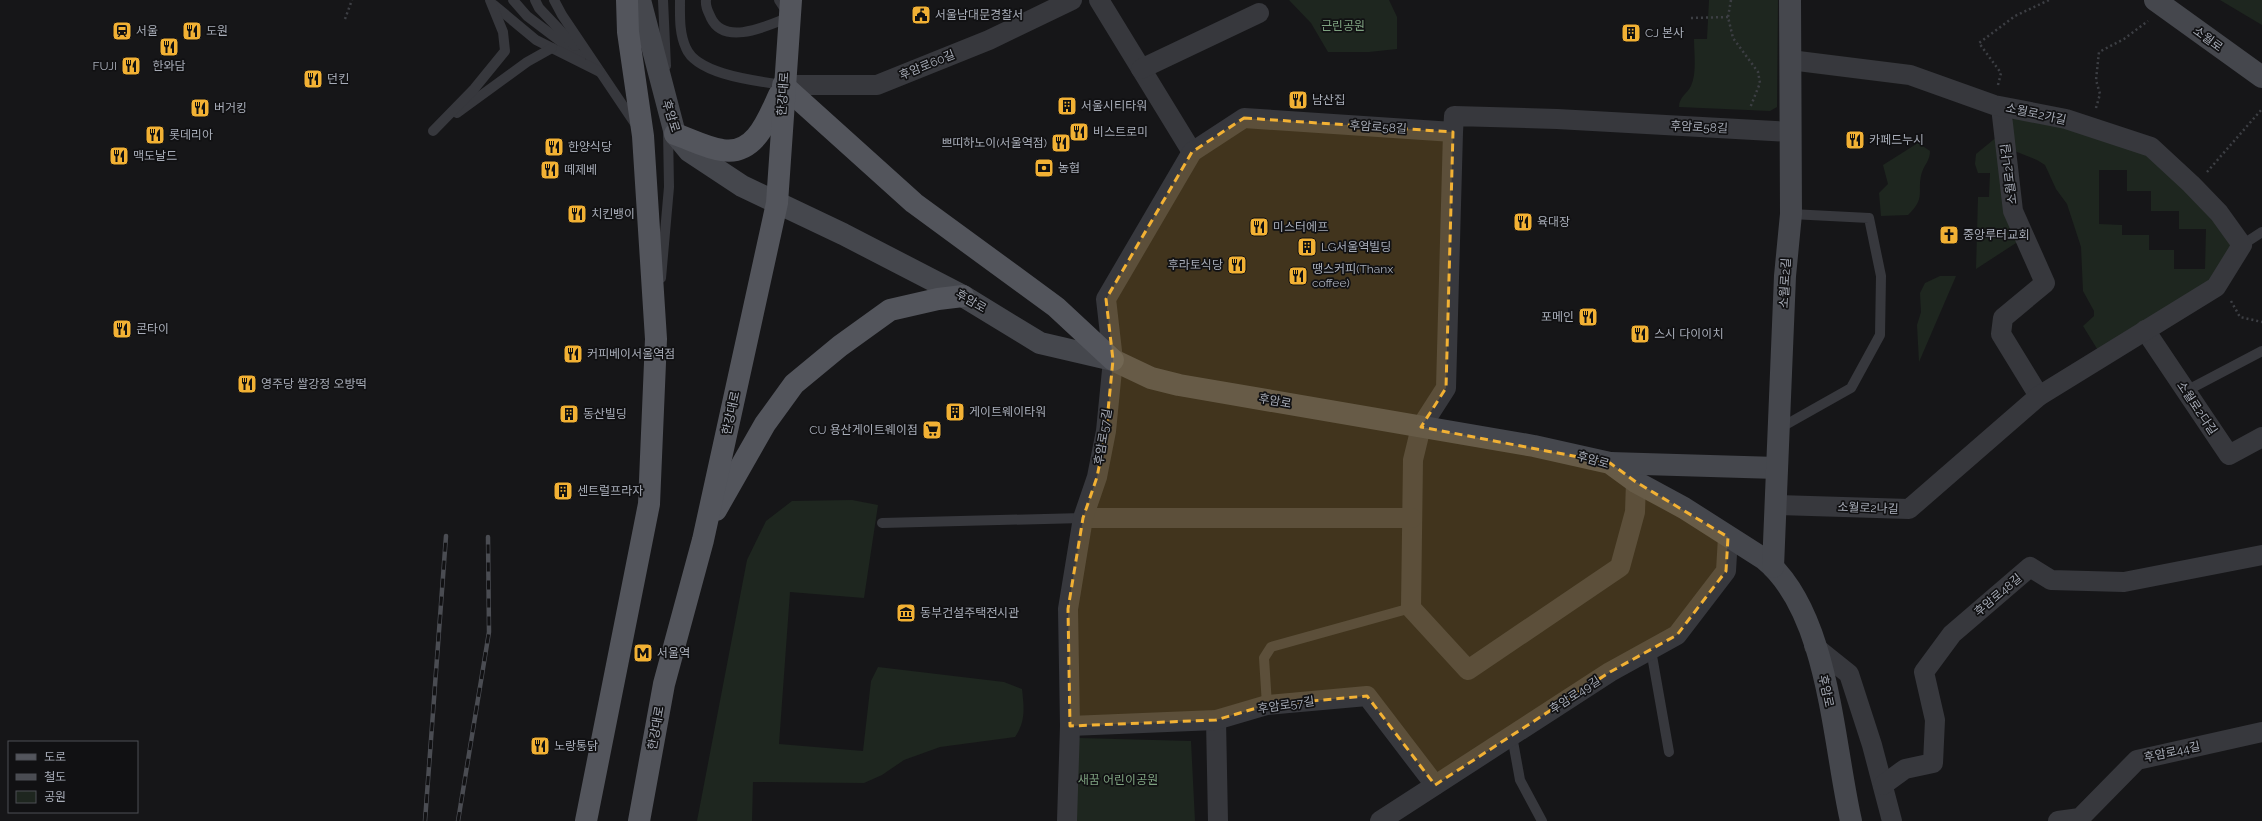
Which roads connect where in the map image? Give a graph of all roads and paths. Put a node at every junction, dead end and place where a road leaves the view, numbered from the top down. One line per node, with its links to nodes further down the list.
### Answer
1 (352, 0): 21 (path)
2 (513, 0): 25 (lane)
3 (535, 0): 25 (lane)
4 (554, 0): 25 (lane)
5 (627, 0): 36 (main road)
6 (640, 0): 30 (street, 후암로)
7 (663, 0): 30 (lane)
8 (680, 0): 27 (lane)
9 (706, 0): 17 (lane)
10 (1099, 0): 24 (street)
11 (1731, 0): 19 (path)
12 (1790, 0): 23 (street, 소월로2길)
13 (2049, 0): 29 (path)
14 (490, 1): 22 (lane); 22 (lane)
15 (1065, 2): 27 (street, 후암로60길)
16 (2160, 4): 26 (street, 소월로); 28 (path)
17 (787, 6): 27 (main road, 한강대로)
18 (1259, 13): 24 (street)
19 (1728, 17): 20 (path); 32 (path)
20 (1692, 18)
21 (345, 19)
22 (552, 48): 25 (lane)
23 (1790, 60): 29 (street, 소월로2가길); 34 (street, 소월로2길)
24 (1141, 69): 37 (street)
25 (600, 72): 36 (lane)
26 (2262, 77)
27 (783, 85): 35 (main road); 39 (main road, 한강대로); 49 (main road)
28 (2100, 94)
29 (1998, 106): 42 (street, 소월로2가길); 51 (street, 소월로2나길)
30 (668, 108): 35 (street, 후암로); 47 (lane)
31 (2262, 109): 38 (path)
32 (1749, 110)
33 (1453, 132): 34 (street, 후암로58길); 37 (street, 후암로58길); 52 (street)
34 (1791, 132): 40 (street, 소월로2길)
35 (675, 134): 39 (street, 후암로)
36 (643, 136): 47 (main road)
37 (1192, 152): 49 (street, 후암로58길)
38 (2205, 175)
39 (777, 203): 44 (street, 후암로); 63 (main road, 한강대로)
40 (1791, 214): 53 (street, 소월로2길); 53 (lane)
41 (2262, 232): 42 (lane, 소월로2나길)
42 (2242, 245): 43 (street, 소월로2나길)
43 (2213, 288): 45 (path); 46 (street, 소월로2나길)
44 (962, 296): 49 (street, 후암로); 63 (main road)
45 (2262, 322)
46 (2145, 330): 50 (street, 소월로2다길); 51 (street, 소월로2나길)
47 (656, 339): 77 (main road)
48 (2262, 351): 50 (lane)
49 (1113, 360): 52 (street, 후암로); 59 (street, 후암로57길)
50 (2186, 391): 54 (street, 소월로2다길)
51 (2039, 396): 58 (street, 소월로2나길)
52 (1421, 427): 55 (street, 후암로); 60 (street)
53 (1780, 428): 56 (street, 소월로2길)
54 (2262, 438)
55 (1610, 463): 56 (street); 57 (street, 후암로)
56 (1777, 468): 58 (street, 소월로2길)
57 (1636, 482): 62 (street, 후암로); 66 (street)
58 (1776, 505): 65 (street, 소월로2길)
59 (1083, 518): 60 (street); 61 (lane); 71 (street, 후암로57길)
60 (1412, 518): 66 (street)
61 (882, 523)
62 (1728, 537): 65 (street, 후암로); 68 (street, 후암로49길)
63 (703, 540): 78 (main road, 한강대로)
64 (2262, 555): 75 (street, 후암로48길)
65 (1774, 567): 67 (street, 후암로)
66 (1412, 608): 69 (lane)
67 (1814, 646): 75 (street); 83 (street, 후암로)
68 (1651, 650): 73 (street, 후암로49길); 74 (lane)
69 (1267, 705): 70 (street, 후암로57길); 76 (street, 후암로57길)
70 (1216, 720): 71 (street, 후암로57길); 80 (street)
71 (1070, 726): 79 (street, 후암로57길)
72 (2262, 732): 85 (street, 후암로44길)
73 (1512, 736): 76 (street, 후암로49길); 82 (lane)
74 (1669, 752)
75 (1882, 785): 84 (street)
76 (1435, 786): 81 (street, 후암로49길)
77 (586, 821)
78 (639, 821)
79 (1067, 821)
80 (1218, 821)
81 (1380, 821)
82 (1542, 821)
83 (1851, 821)
84 (1892, 821)
85 (2058, 821)

